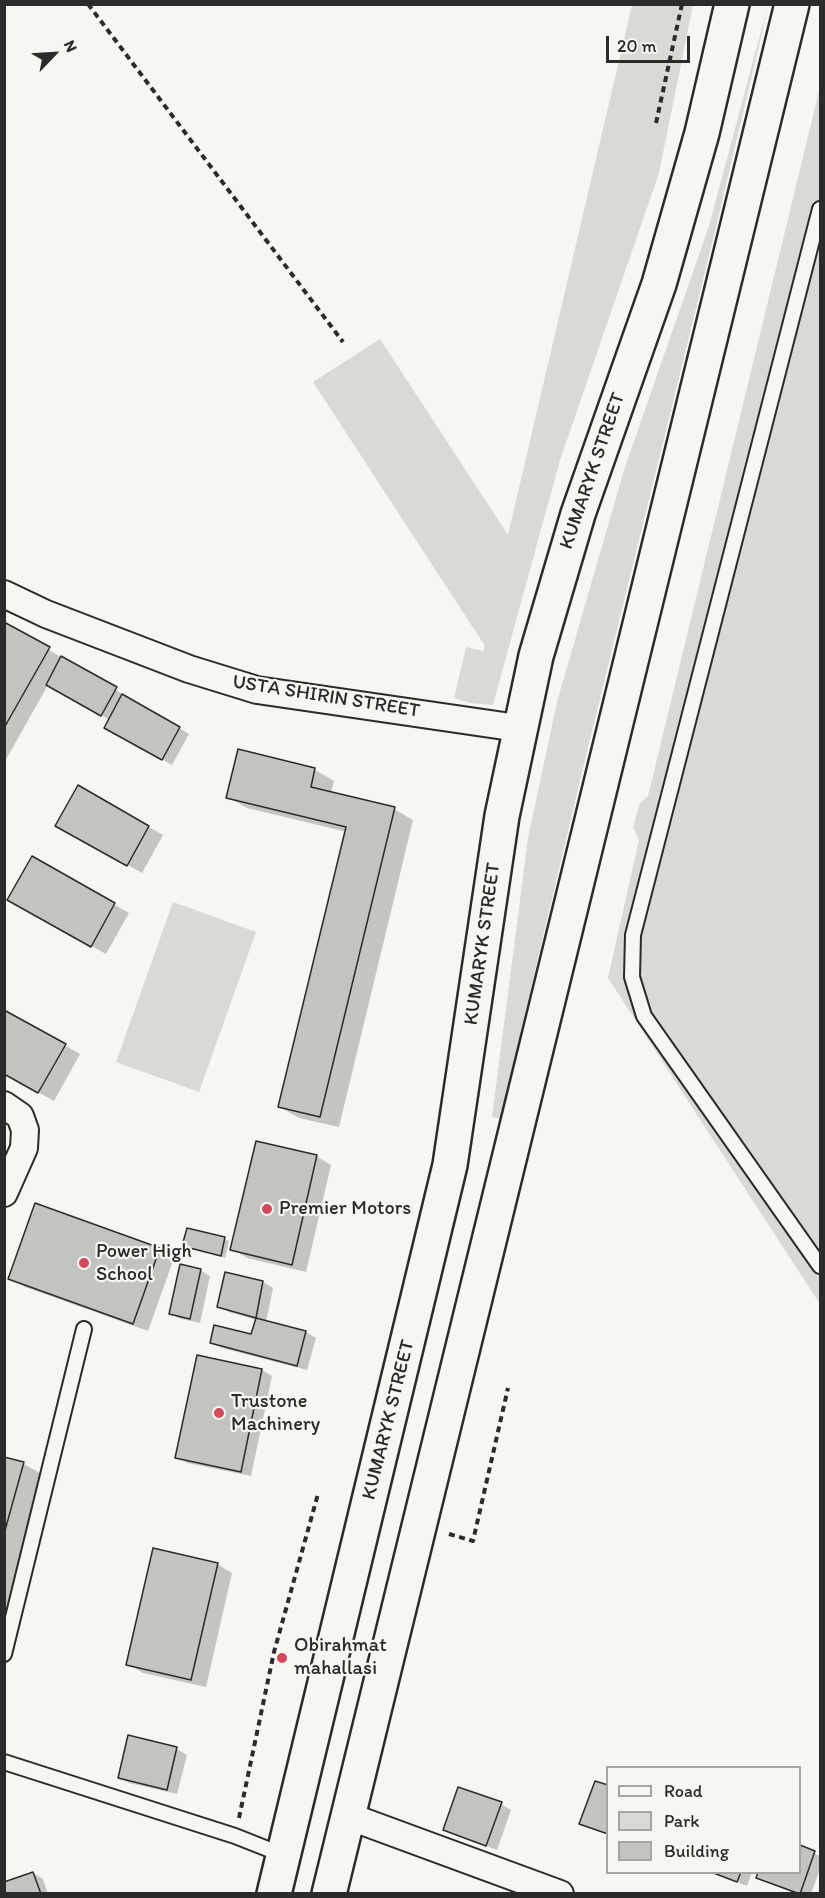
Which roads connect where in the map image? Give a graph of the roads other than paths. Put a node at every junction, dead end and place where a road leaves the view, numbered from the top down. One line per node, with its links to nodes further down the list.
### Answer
1 (732, 4): 5 (main road, KUMARYK STREET)
2 (792, 4): 12 (main road)
3 (820, 209): 8 (lane)
4 (4, 594): 5 (street, USTA SHIRIN STREET)
5 (518, 728): 13 (main road, KUMARYK STREET)
6 (4, 1105): 7 (street)
7 (4, 1193)
8 (820, 1266)
9 (84, 1329): 10 (lane)
10 (4, 1654)
11 (4, 1762): 13 (lane)
12 (348, 1816): 15 (main road); 16 (street)
13 (283, 1855): 14 (main road, KUMARYK STREET)
14 (274, 1893)
15 (329, 1893)
16 (560, 1893)

